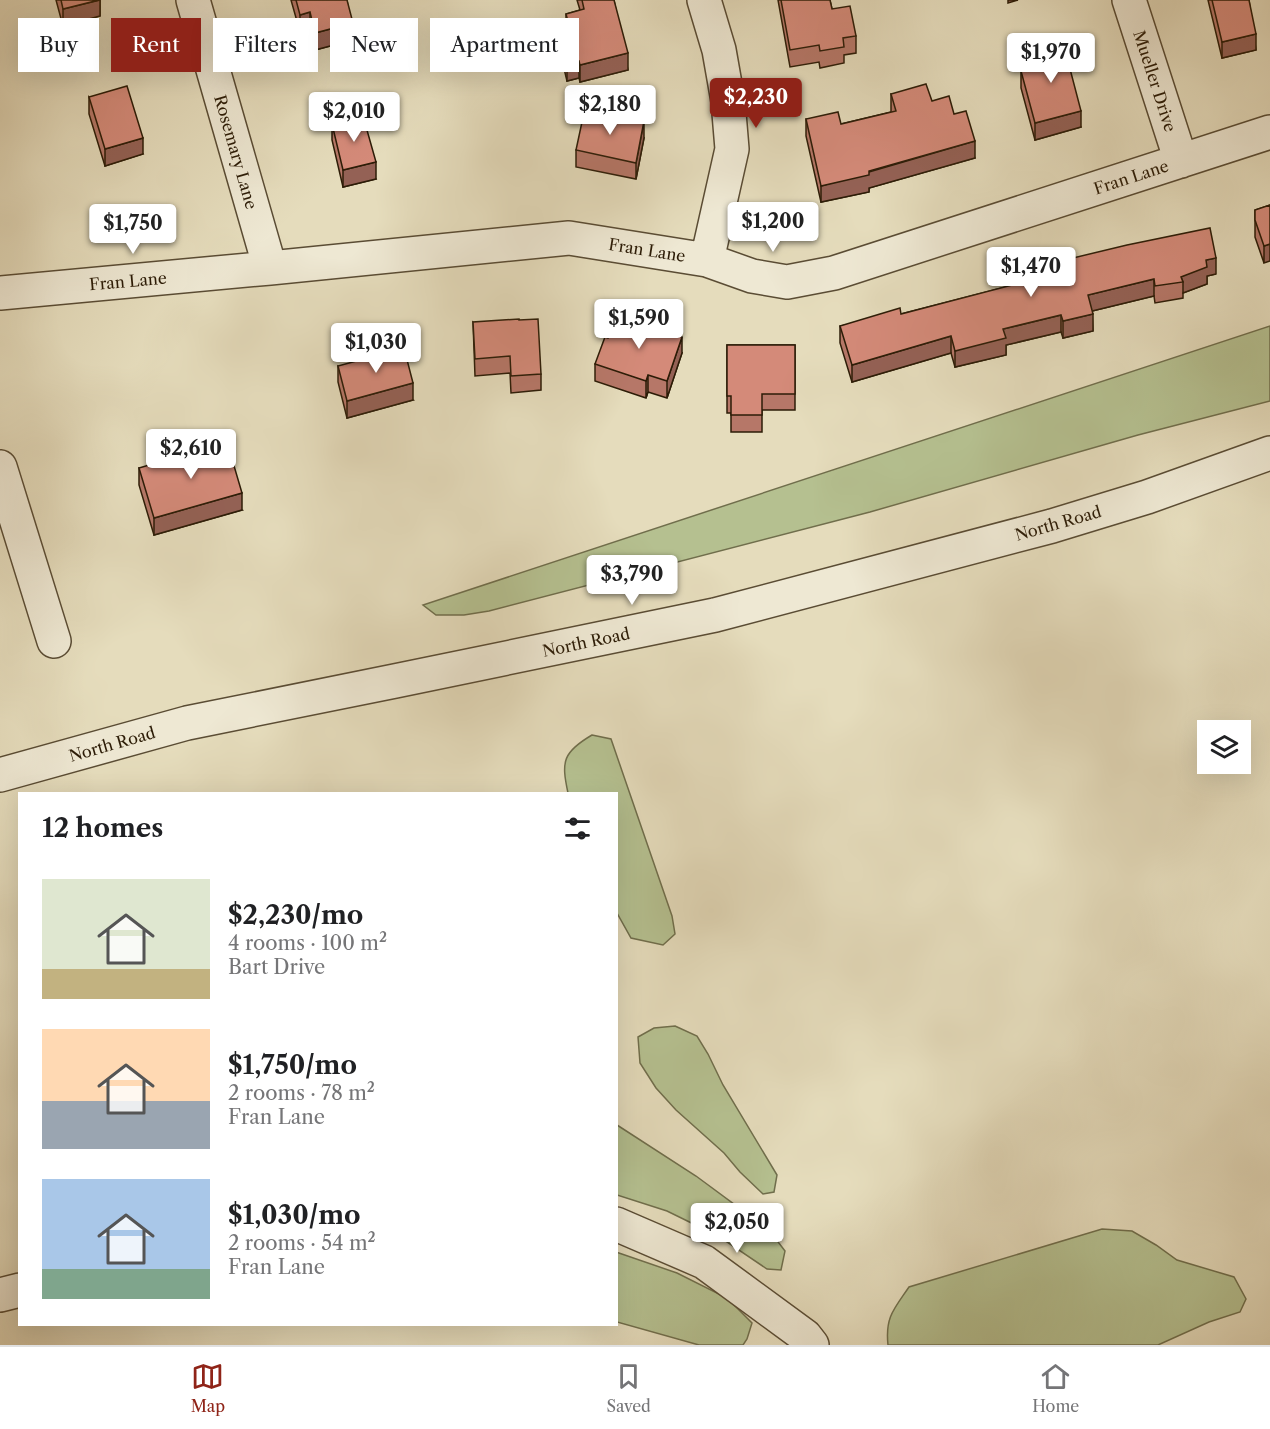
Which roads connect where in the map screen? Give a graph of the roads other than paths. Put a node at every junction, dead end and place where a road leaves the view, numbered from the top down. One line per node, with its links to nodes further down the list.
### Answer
1 (193, 0): 7 (street, Rosemary Lane)
2 (704, 0): 6 (street)
3 (1129, 0): 5 (street, Mueller Drive)
4 (1270, 132): 5 (street, Fran Lane)
5 (1181, 161): 6 (street, Fran Lane)
6 (707, 260): 7 (street, Fran Lane)
7 (270, 268): 8 (street, Fran Lane)
8 (0, 293)
9 (1270, 453): 12 (street, North Road)
10 (0, 467): 11 (street)
11 (54, 641)
12 (0, 775)
13 (618, 1225): 16 (street)
14 (18, 1290): 15 (street)
15 (0, 1295)
16 (812, 1345)

